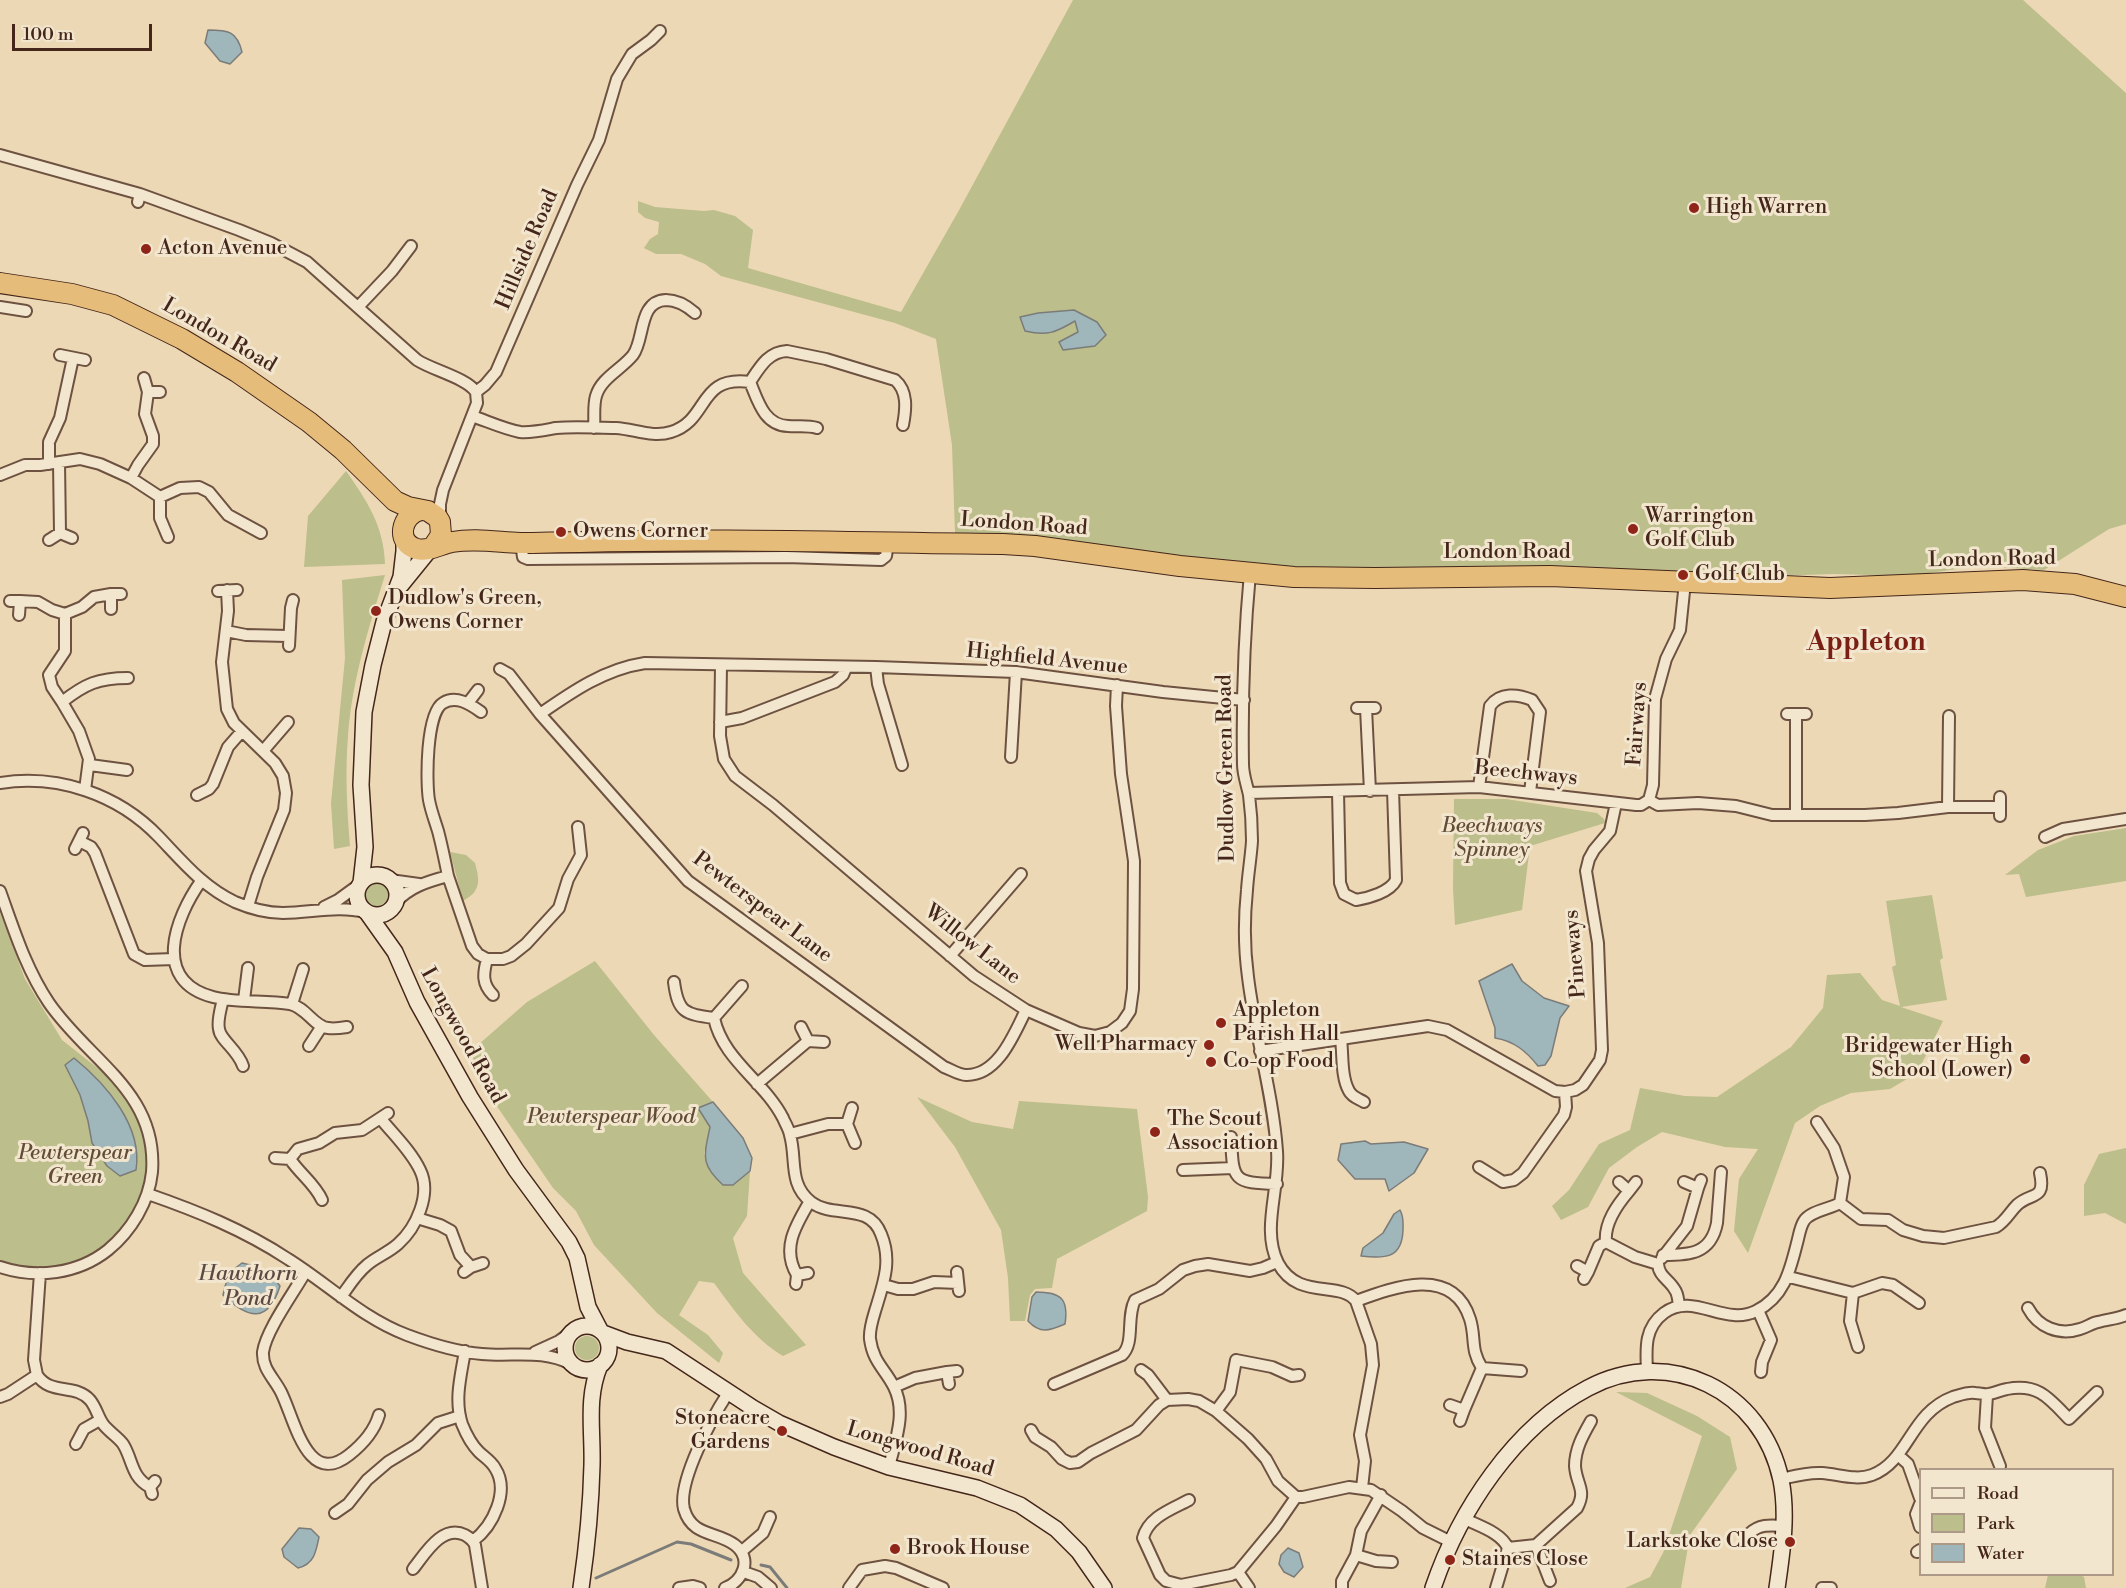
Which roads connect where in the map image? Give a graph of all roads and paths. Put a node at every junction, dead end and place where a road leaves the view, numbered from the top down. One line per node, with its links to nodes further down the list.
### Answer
1 (660, 31): 14 (street, Hillside Road)
2 (0, 155): 6 (street)
3 (411, 246): 6 (street)
4 (0, 283): 22 (highway, London Road)
5 (0, 307): 7 (street)
6 (358, 307): 14 (street)
7 (26, 311)
8 (697, 315): 17 (street)
9 (60, 355): 19 (street)
10 (144, 378): 12 (street)
11 (750, 382): 16 (street); 17 (street); 18 (street)
12 (148, 392): 13 (street); 21 (street)
13 (160, 392)
14 (476, 392): 15 (street)
15 (472, 416): 17 (street); 23 (street)
16 (902, 427)
17 (594, 428)
18 (818, 430)
19 (54, 463): 20 (street); 21 (street); 27 (street)
20 (0, 475)
21 (131, 478): 24 (street)
22 (383, 490): 25 (highway, London Road); 29 (highway, London Road)
23 (443, 490): 25 (street); 26 (street)
24 (160, 497): 28 (street); 31 (street)
25 (421, 510): 26 (highway); 29 (highway)
26 (440, 522): 33 (highway, London Road); 34 (highway)
27 (60, 533): 30 (street); 32 (street)
28 (262, 534)
29 (403, 535): 34 (highway); 38 (street)
30 (72, 538)
31 (169, 538)
32 (49, 540)
33 (474, 540): 34 (highway, London Road); 35 (highway, London Road)
34 (432, 547): 38 (street)
35 (1250, 573): 36 (highway, London Road); 53 (street, Dudlow Green Road)
36 (1685, 582): 39 (highway, London Road); 78 (street, Fairways)
37 (227, 590): 44 (street)
38 (396, 592): 85 (street)
39 (2126, 597)
40 (294, 600): 44 (street)
41 (111, 609): 42 (street)
42 (65, 614): 43 (street); 54 (street)
43 (19, 615)
44 (226, 631): 63 (street)
45 (720, 666): 46 (street, Highfield Avenue); 58 (street, Highfield Avenue); 62 (street)
46 (846, 668): 47 (street, Highfield Avenue); 62 (street)
47 (876, 668): 49 (street, Highfield Avenue); 67 (street)
48 (500, 669): 58 (street, Pewterspear Lane)
49 (1016, 672): 51 (street, Highfield Avenue); 65 (street)
50 (128, 677): 54 (street)
51 (1117, 686): 53 (street, Highfield Avenue); 111 (street, Willow Lane)
52 (478, 690): 55 (street)
53 (1244, 700): 76 (street, Dudlow Green Road)
54 (62, 702): 66 (street)
55 (468, 703): 57 (street); 89 (street)
56 (1366, 708): 72 (street)
57 (481, 712)
58 (540, 714): 111 (street, Pewterspear Lane)
59 (1796, 714): 82 (street)
60 (1949, 716): 80 (street)
61 (288, 722): 64 (street)
62 (720, 722): 100 (street, Willow Lane)
63 (242, 731): 64 (street); 77 (street)
64 (263, 751): 96 (street)
65 (1011, 758)
66 (90, 765): 68 (street); 71 (street)
67 (902, 765)
68 (127, 770)
69 (0, 783): 71 (street)
70 (1479, 786): 73 (street, Beechways); 75 (street, Beechways); 75 (street)
71 (85, 790): 91 (street)
72 (1370, 790): 73 (street, Beechways); 74 (street, Beechways)
73 (1393, 790): 74 (street)
74 (1338, 792): 76 (street, Beechways)
75 (1530, 792): 79 (street, Beechways)
76 (1248, 793): 120 (street, Dudlow Green Road)
77 (196, 796)
78 (1648, 800): 79 (street, Beechways); 82 (street, Beechways)
79 (1616, 803): 123 (street, Pineways)
80 (1947, 807): 81 (street, Beechways); 82 (street, Beechways)
81 (2000, 807)
82 (1796, 815)
83 (2126, 819): 86 (street)
84 (582, 832): 102 (street)
85 (365, 835): 90 (street); 92 (street)
86 (2045, 837)
87 (79, 841): 101 (street)
88 (1021, 874): 100 (street)
89 (448, 876): 93 (street); 102 (street)
90 (390, 879): 92 (street); 93 (street); 95 (street)
91 (201, 881): 96 (street); 101 (street)
92 (360, 884): 97 (street); 98 (street)
93 (420, 884): 95 (street)
94 (0, 891): 141 (street)
95 (396, 904): 98 (street); 99 (street, Longwood Road)
96 (248, 906): 97 (street)
97 (321, 909): 98 (street)
98 (367, 913): 99 (street, Longwood Road)
99 (395, 952): 158 (street, Longwood Road)
100 (950, 956): 111 (street, Willow Lane)
101 (174, 959): 108 (street)
102 (487, 959): 107 (street)
103 (251, 965): 109 (street)
104 (302, 969): 110 (street)
105 (674, 982): 112 (street)
106 (742, 986): 112 (street)
107 (493, 995)
108 (223, 999): 109 (street); 121 (street)
109 (244, 1000): 110 (street)
110 (292, 1004): 113 (street)
111 (1026, 1010)
112 (714, 1018): 122 (street)
113 (322, 1026): 114 (street); 119 (street)
114 (347, 1027)
115 (801, 1027): 117 (street)
116 (1341, 1039): 120 (street); 123 (street); 124 (street)
117 (808, 1041): 118 (street); 122 (street)
118 (824, 1042)
119 (309, 1046)
120 (1260, 1051): 140 (street, Dudlow Green Road)
121 (243, 1067)
122 (757, 1084): 128 (street)
123 (1565, 1092): 133 (street)
124 (1364, 1102)
125 (852, 1108): 127 (street)
126 (1817, 1122): 144 (street)
127 (847, 1124): 128 (street); 130 (street)
128 (790, 1134): 143 (street)
129 (1231, 1137): 134 (street)
130 (855, 1143)
131 (275, 1158): 132 (street)
132 (290, 1159): 142 (street); 145 (street)
133 (1479, 1167)
134 (1233, 1168): 135 (street); 140 (street)
135 (1183, 1170)
136 (1721, 1172): 147 (street)
137 (2045, 1181): 144 (street)
138 (1619, 1182): 146 (street)
139 (1684, 1182): 147 (street)
140 (1277, 1184): 148 (street, Dudlow Green Road)
141 (148, 1194): 152 (street); 153 (street)
142 (322, 1201)
143 (810, 1202): 154 (street); 157 (street)
144 (1840, 1203): 155 (street)
145 (417, 1218): 149 (street); 160 (street)
146 (1606, 1242): 147 (street); 150 (street)
147 (1661, 1260): 163 (street)
148 (1277, 1262): 161 (street); 183 (street)
149 (483, 1263)
150 (1577, 1266)
151 (0, 1267): 153 (street)
152 (306, 1271): 160 (street); 194 (street)
153 (40, 1273): 181 (street)
154 (800, 1277)
155 (1789, 1277): 159 (street); 165 (street)
156 (958, 1282): 157 (street)
157 (884, 1285): 184 (street)
158 (584, 1293): 167 (street, Longwood Road); 168 (street, Longwood Road)
159 (1853, 1293): 162 (street); 170 (street)
160 (341, 1297): 171 (street)
161 (1356, 1301): 175 (street); 206 (street)
162 (1918, 1303)
163 (1679, 1305): 165 (street); 178 (street)
164 (2028, 1308): 166 (street)
165 (1758, 1310): 179 (street)
166 (2126, 1316)
167 (572, 1331): 168 (street); 172 (street); 174 (street)
168 (602, 1331): 169 (street, Longwood Road); 173 (street)
169 (641, 1345): 173 (street); 186 (street, Longwood Road)
170 (1859, 1349)
171 (465, 1351): 172 (street); 195 (street)
172 (532, 1353): 174 (street)
173 (602, 1363): 174 (street); 190 (street)
174 (572, 1364): 190 (street)
175 (1482, 1368): 177 (street); 192 (street)
176 (1141, 1370): 189 (street)
177 (1523, 1371)
178 (1647, 1371): 204 (street); 214 (street)
179 (1761, 1372)
180 (1300, 1374): 193 (street)
181 (37, 1375): 188 (street); 196 (street)
182 (949, 1384): 184 (street)
183 (1054, 1384)
184 (894, 1387): 203 (street)
185 (2097, 1392): 187 (street)
186 (728, 1393): 203 (street, Longwood Road); 222 (street)
187 (1987, 1395): 201 (street); 202 (street)
188 (0, 1397)
189 (1167, 1400): 193 (street); 199 (street)
190 (590, 1403): 231 (street)
191 (1450, 1405): 192 (street)
192 (1464, 1410): 197 (street)
193 (1216, 1411): 209 (street)
194 (379, 1414)
195 (460, 1416): 212 (street); 218 (street)
196 (100, 1419): 200 (street); 205 (street)
197 (1460, 1421)
198 (1591, 1421): 220 (street)
199 (1030, 1430)
200 (76, 1444)
201 (1898, 1455): 204 (street); 207 (street)
202 (2000, 1466)
203 (889, 1467): 238 (street, Longwood Road)
204 (1781, 1479): 216 (street)
205 (152, 1487)
206 (1362, 1488): 208 (street); 209 (street)
207 (1919, 1494)
208 (1381, 1495): 219 (street); 223 (street)
209 (1296, 1497): 227 (street)
210 (1189, 1500): 229 (street)
211 (1919, 1507): 215 (street)
212 (335, 1512)
213 (770, 1517): 222 (street)
214 (1463, 1518): 219 (street); 221 (street)
215 (1919, 1524)
216 (1784, 1526): 217 (street); 243 (street)
217 (1748, 1536)
218 (473, 1540): 225 (street); 230 (street)
219 (1451, 1542): 241 (street)
220 (1536, 1545): 221 (street); 228 (street)
221 (1508, 1548): 242 (street)
222 (742, 1551): 226 (street)
223 (1356, 1556): 224 (street); 240 (street)
224 (1392, 1562)
225 (412, 1571)
226 (744, 1572): 234 (street); 235 (street)
227 (1238, 1572): 229 (street); 239 (street)
228 (1552, 1584)
229 (1181, 1586)
230 (482, 1588)
231 (581, 1588)
232 (679, 1588): 233 (street)
233 (700, 1588)
234 (725, 1588)
235 (771, 1588)
236 (849, 1588): 237 (street)
237 (943, 1588)
238 (1104, 1588)
239 (1249, 1588)
240 (1342, 1588)
241 (1433, 1588)
242 (1496, 1588)
243 (1777, 1588)
244 (1822, 1588): 245 (street)
245 (1831, 1588)

